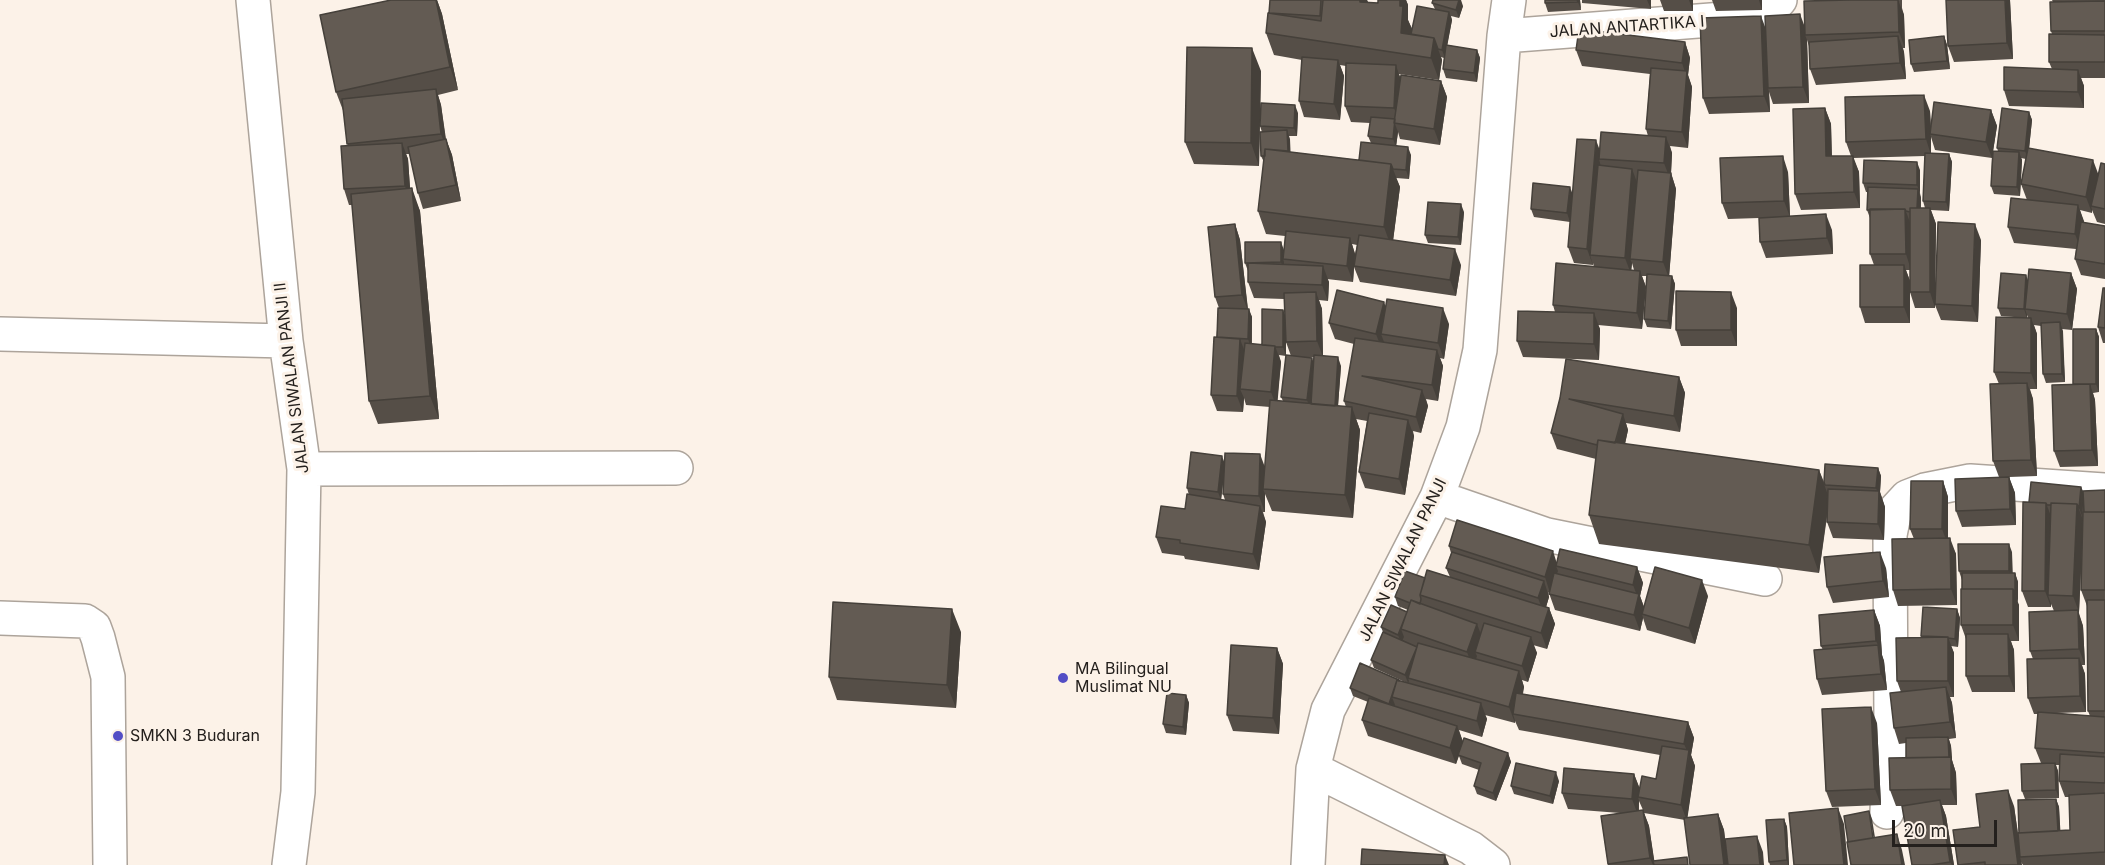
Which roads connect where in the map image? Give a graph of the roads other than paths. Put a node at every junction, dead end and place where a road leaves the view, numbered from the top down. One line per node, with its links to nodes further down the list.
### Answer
1 (253, 0): 6 (street, JALAN SIWALAN PANJI II)
2 (1509, 0): 4 (street, JALAN SIWALAN PANJI)
3 (1780, 0): 4 (street, JALAN ANTARTIKA I)
4 (1504, 36): 10 (street, JALAN SIWALAN PANJI)
5 (0, 334): 6 (street)
6 (286, 341): 8 (street, JALAN SIWALAN PANJI II)
7 (676, 468): 8 (street)
8 (304, 470): 16 (street, JALAN SIWALAN PANJI II)
9 (2105, 490): 14 (street)
10 (1437, 497): 11 (street); 13 (street, JALAN SIWALAN PANJI)
11 (1765, 579)
12 (0, 618): 15 (street)
13 (1313, 769): 17 (street, JALAN SIWALAN PANJI); 18 (street)
14 (1887, 812)
15 (110, 865)
16 (289, 865)
17 (1308, 865)
18 (1493, 865)

